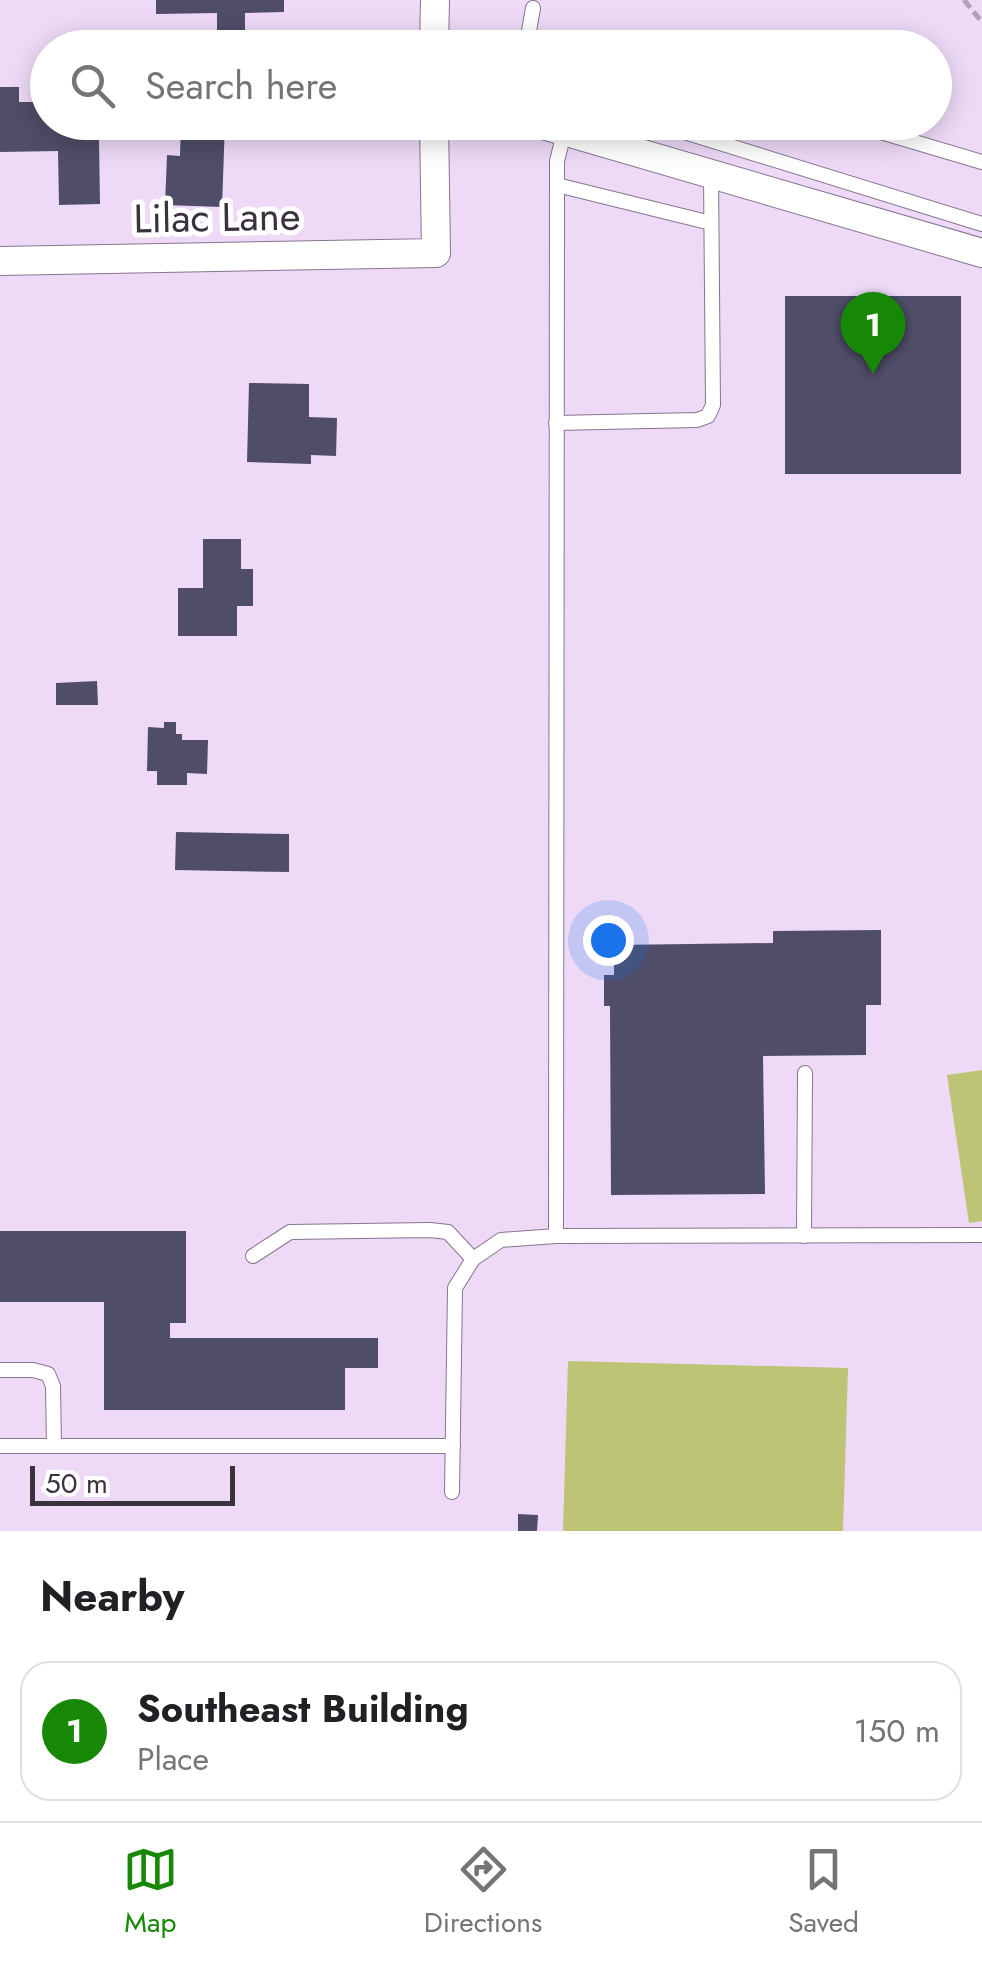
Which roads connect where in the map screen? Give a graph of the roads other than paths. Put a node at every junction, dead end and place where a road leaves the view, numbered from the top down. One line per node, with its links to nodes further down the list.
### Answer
1 (436, 0): 3 (street)
2 (533, 8): 4 (lane)
3 (435, 30)
4 (529, 30)
5 (434, 140): 16 (street, Lilac Lane)
6 (563, 140): 12 (lane)
7 (606, 140): 11 (street)
8 (710, 140): 14 (lane)
9 (908, 140): 10 (lane)
10 (982, 162)
11 (711, 174): 13 (lane); 15 (street)
12 (557, 186): 13 (lane); 17 (lane)
13 (711, 223): 17 (lane)
14 (982, 224)
15 (982, 253)
16 (0, 261)
17 (556, 423): 20 (lane)
18 (805, 1072): 21 (lane)
19 (982, 1235): 21 (lane)
20 (556, 1236): 21 (lane); 23 (lane)
21 (804, 1236)
22 (253, 1256): 23 (lane)
23 (474, 1259): 27 (lane)
24 (0, 1370): 26 (lane)
25 (0, 1446): 26 (lane)
26 (54, 1446): 27 (lane)
27 (453, 1446): 28 (lane)
28 (452, 1492)

